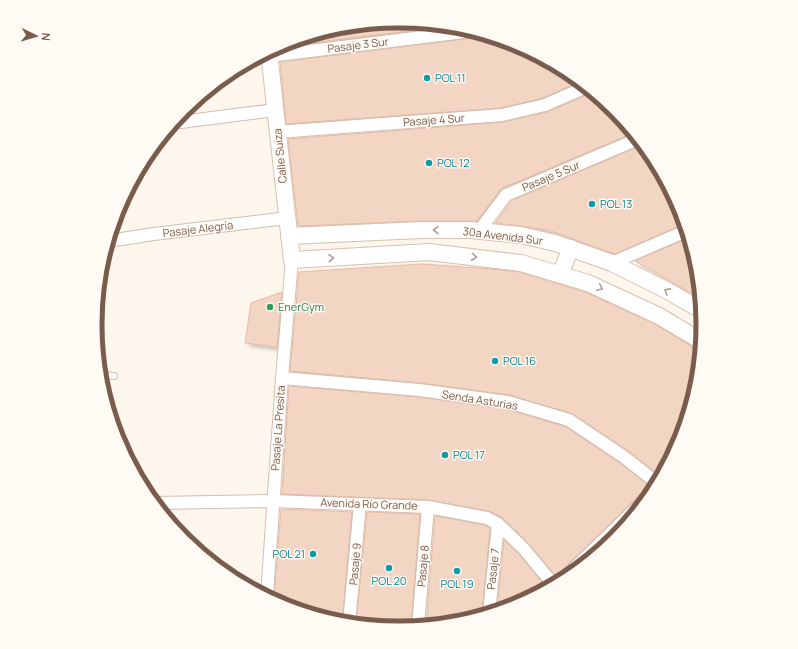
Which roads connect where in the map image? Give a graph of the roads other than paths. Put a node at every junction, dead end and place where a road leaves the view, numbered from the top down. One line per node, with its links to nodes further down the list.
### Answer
1 (452, 33): 2 (street, Pasaje 3 Sur)
2 (283, 52)
3 (269, 58): 5 (street, Calle Suiza)
4 (580, 90): 7 (street, Pasaje 4 Sur)
5 (275, 110): 6 (street); 7 (street, Calle Suiza)
6 (183, 122)
7 (277, 132): 9 (street, Calle Suiza)
8 (632, 142): 10 (street, Pasaje 5 Sur)
9 (287, 218): 12 (street, Calle Suiza); 13 (street, Pasaje Alegría)
10 (478, 231): 12 (street, 30a Avenida Sur, one-way to 12); 14 (street, 30a Avenida Sur)
11 (681, 233): 16 (street)
12 (289, 236): 15 (street, Calle Suiza)
13 (115, 240)
14 (571, 248): 16 (street, 30a Avenida Sur); 17 (street)
15 (292, 260): 17 (street, one-way to 17); 22 (street, Pasaje La Presita)
16 (612, 263): 18 (street, 30a Avenida Sur, one-way to 16)
17 (560, 274): 19 (street, one-way to 19)
18 (695, 307)
19 (695, 338)
20 (107, 375): 21 (lane)
21 (114, 376)
22 (282, 378): 23 (street, Senda Asturias); 24 (street, Pasaje La Presita)
23 (652, 479)
24 (273, 501): 25 (street, Avenida Río Grande); 26 (street, Avenida Río Grande); 30 (street, Pasaje La Presita)
25 (163, 504)
26 (360, 504): 27 (street, Avenida Río Grande); 32 (street, Pasaje 9)
27 (428, 507): 28 (street, Avenida Río Grande); 33 (street, Pasaje 8)
28 (498, 524): 29 (street, Avenida Río Grande); 31 (street, Pasaje 7)
29 (550, 579)
30 (267, 590)
31 (490, 606)
32 (350, 616)
33 (419, 620)

